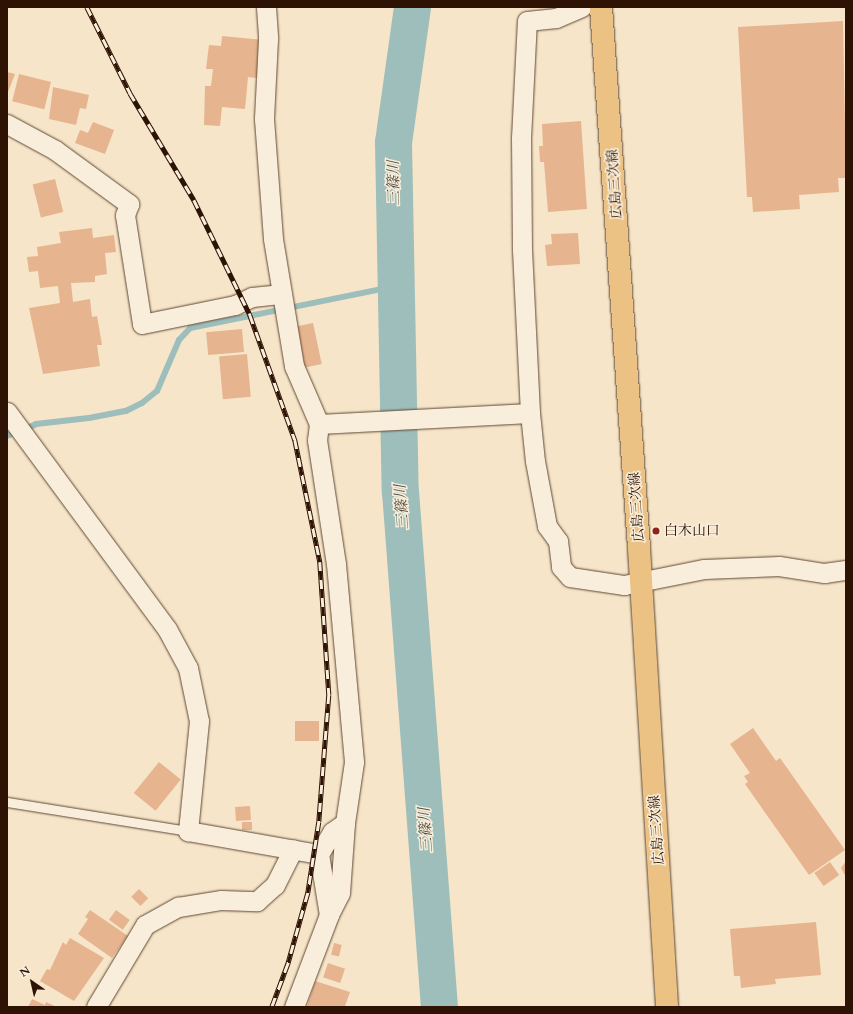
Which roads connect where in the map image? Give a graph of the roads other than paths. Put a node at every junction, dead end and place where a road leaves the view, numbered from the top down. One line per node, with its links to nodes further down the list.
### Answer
1 (266, 7): 5 (street)
2 (582, 7): 6 (street)
3 (601, 7): 10 (main road, 広島三次線)
4 (7, 124): 5 (street)
5 (282, 294): 8 (street)
6 (524, 413): 8 (street); 10 (street)
7 (8, 414): 13 (street)
8 (323, 424): 12 (street)
9 (846, 570): 10 (street)
10 (641, 583): 19 (main road, 広島三次線)
11 (7, 802): 13 (lane)
12 (345, 823): 15 (street); 16 (street)
13 (188, 831): 14 (street)
14 (293, 850): 15 (street); 17 (street)
15 (319, 854): 16 (street)
16 (329, 915): 18 (street)
17 (96, 1007)
18 (294, 1007)
19 (667, 1007)

